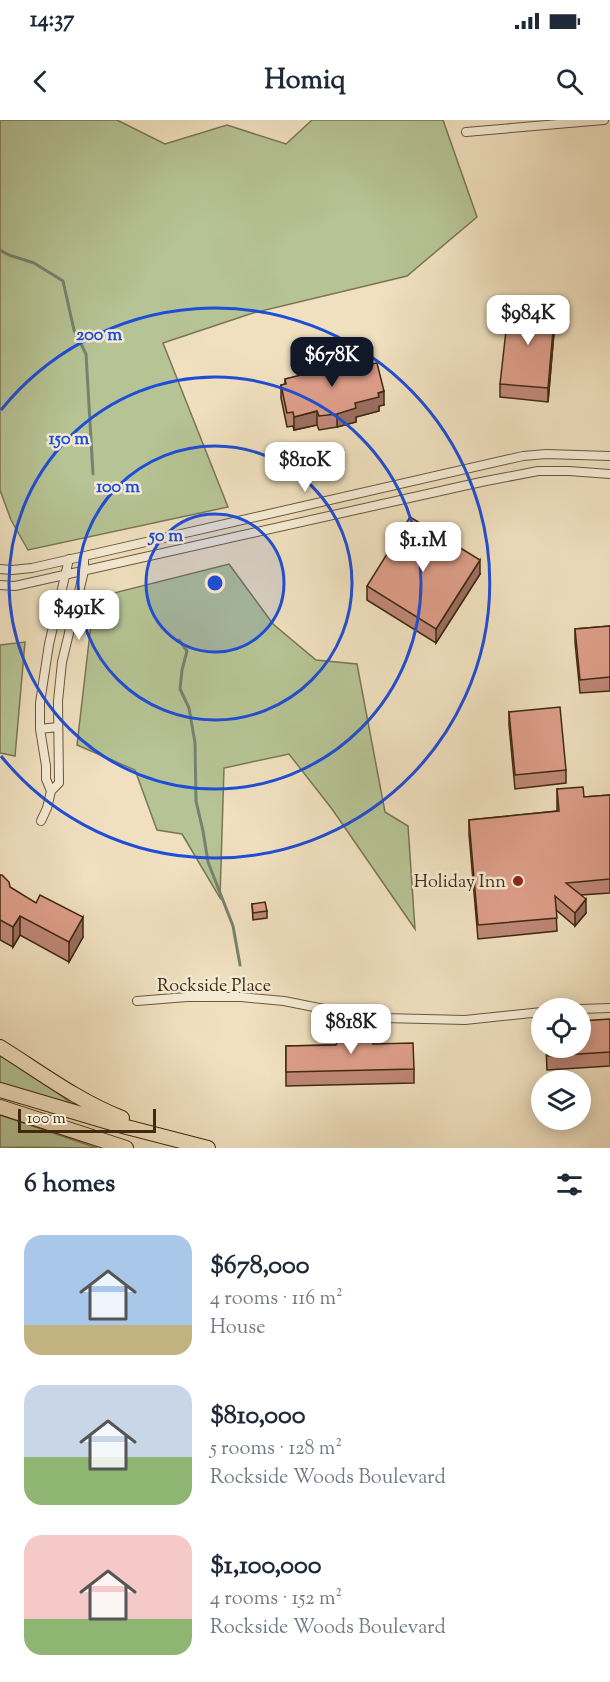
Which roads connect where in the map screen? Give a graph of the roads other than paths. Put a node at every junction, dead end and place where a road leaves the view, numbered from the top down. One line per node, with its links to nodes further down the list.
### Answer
1 (604, 120): 2 (street)
2 (466, 132)
3 (610, 456): 5 (street)
4 (610, 474): 8 (street)
5 (84, 557): 6 (street); 8 (street)
6 (69, 559): 7 (street); 9 (street)
7 (0, 569)
8 (84, 571): 9 (street); 11 (street)
9 (66, 575): 10 (street); 12 (street)
10 (0, 585)
11 (58, 727): 12 (street); 13 (street)
12 (40, 729): 13 (street)
13 (51, 791): 14 (street)
14 (41, 821)
15 (137, 1001): 18 (street, Rockside Place)
16 (610, 1008): 17 (street)
17 (591, 1009)
18 (531, 1013)
19 (0, 1047): 22 (highway)
20 (0, 1090): 22 (highway)
21 (0, 1107): 23 (highway)
22 (169, 1137): 24 (highway)
23 (126, 1148)
24 (208, 1148)

